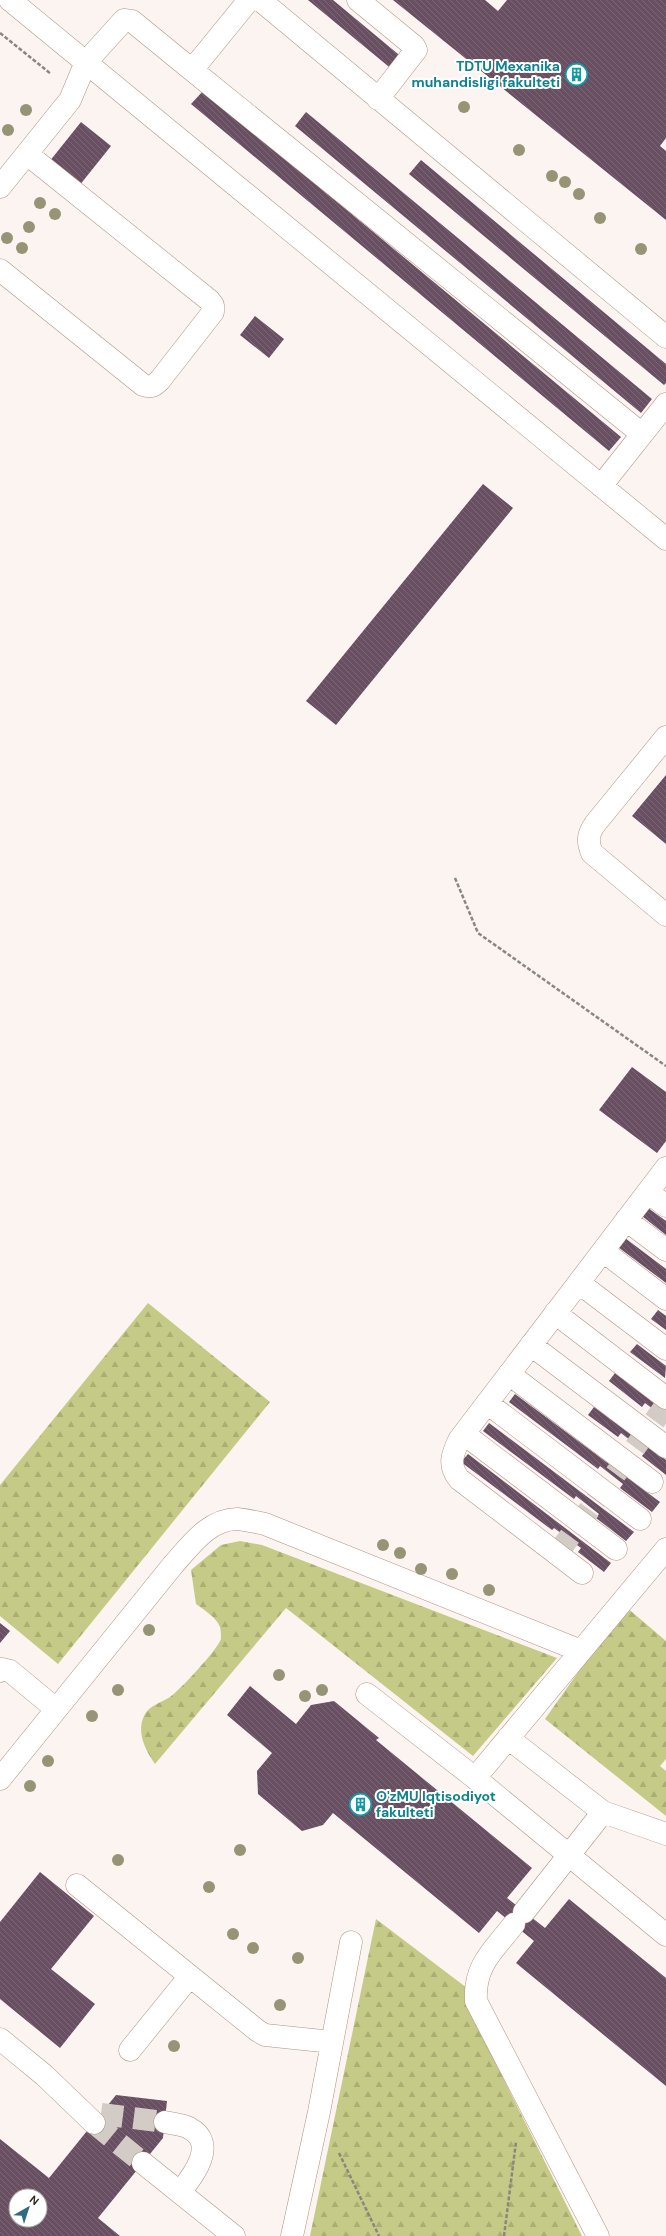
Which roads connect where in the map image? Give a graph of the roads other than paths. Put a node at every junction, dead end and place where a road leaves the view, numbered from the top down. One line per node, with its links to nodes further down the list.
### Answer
1 (10, 0): 5 (lane)
2 (248, 0): 6 (lane)
3 (260, 0): 7 (lane)
4 (358, 0): 7 (lane)
5 (86, 62): 6 (lane); 8 (lane); 14 (lane)
6 (192, 70): 13 (lane)
7 (378, 99): 11 (lane)
8 (27, 154): 9 (lane); 10 (lane)
9 (0, 187)
10 (0, 270)
11 (666, 337)
12 (666, 404): 13 (lane)
13 (642, 434): 14 (lane)
14 (601, 486): 15 (lane)
15 (666, 539)
16 (666, 737): 17 (lane)
17 (666, 915)
18 (666, 1168): 19 (lane)
19 (648, 1192): 20 (lane); 21 (lane)
20 (666, 1206)
21 (626, 1220): 22 (lane); 23 (lane)
22 (666, 1250)
23 (603, 1251): 24 (lane); 25 (lane)
24 (579, 1283): 26 (lane); 28 (lane)
25 (666, 1299)
26 (555, 1313): 27 (lane); 30 (lane)
27 (531, 1345): 29 (lane); 33 (lane)
28 (666, 1349)
29 (509, 1374): 31 (lane); 34 (lane)
30 (666, 1398)
31 (487, 1403): 32 (lane); 35 (lane)
32 (464, 1434): 36 (lane); 38 (lane)
33 (666, 1447)
34 (652, 1482)
35 (640, 1519)
36 (616, 1549)
37 (665, 1553): 39 (lane)
38 (582, 1573)
39 (581, 1651): 42 (lane); 43 (lane)
40 (0, 1671): 42 (lane)
41 (367, 1694): 44 (lane)
42 (56, 1709): 45 (lane)
43 (508, 1738): 44 (lane); 46 (lane)
44 (475, 1778): 48 (lane)
45 (0, 1779)
46 (603, 1812): 47 (lane); 48 (lane)
47 (666, 1834)
48 (569, 1855): 50 (lane); 62 (lane)
49 (77, 1885): 52 (lane)
50 (666, 1935)
51 (351, 1942): 54 (lane)
52 (190, 1976): 54 (lane); 55 (lane)
53 (0, 2039): 56 (lane)
54 (332, 2042): 61 (lane)
55 (130, 2050)
56 (92, 2116)
57 (165, 2122): 59 (lane)
58 (143, 2163): 59 (lane)
59 (180, 2192): 60 (lane)
60 (234, 2236)
61 (292, 2236)
62 (598, 2236)

